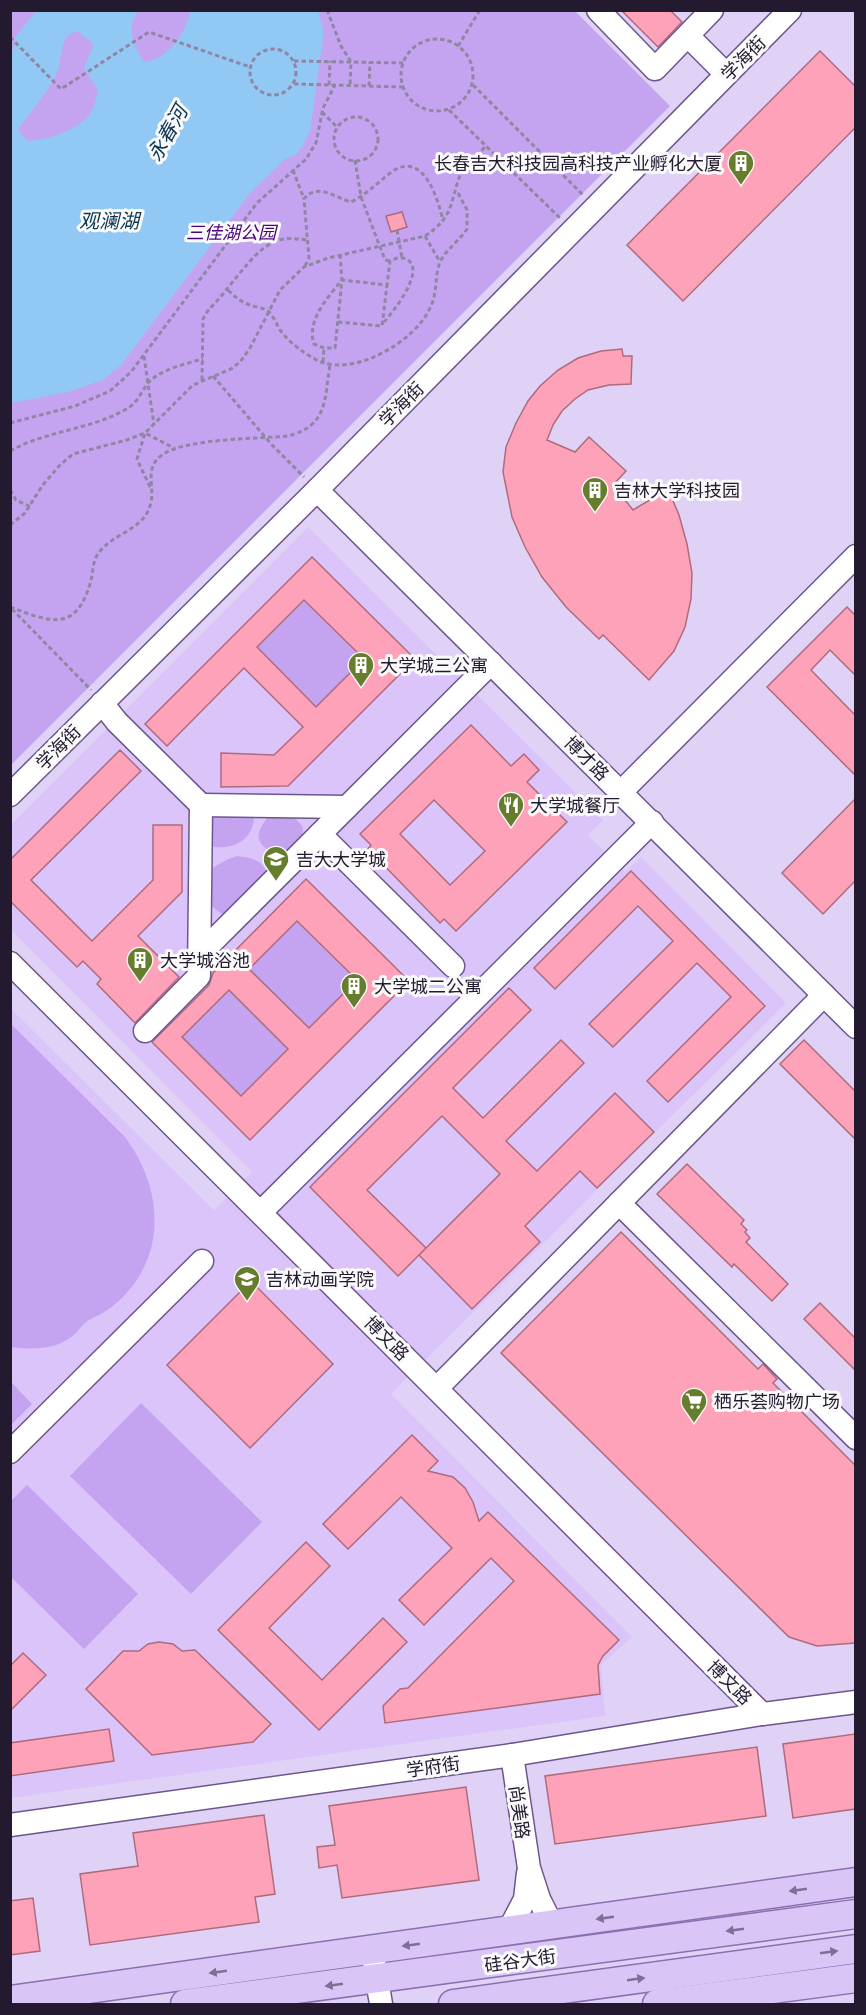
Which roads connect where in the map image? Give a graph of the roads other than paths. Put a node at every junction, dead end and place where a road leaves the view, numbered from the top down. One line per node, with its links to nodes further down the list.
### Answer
1 (598, 10): 4 (street)
2 (712, 10): 4 (street)
3 (790, 10): 5 (street, 学海街)
4 (688, 36): 5 (street)
5 (726, 74): 6 (street, 学海街)
6 (311, 484): 8 (street, 博才路); 9 (street, 学海街)
7 (855, 556): 10 (street)
8 (491, 663): 10 (street, 博才路); 13 (street)
9 (102, 703): 11 (street, 学海街); 12 (street)
10 (621, 792): 14 (street, 博才路)
11 (10, 795)
12 (201, 804): 13 (street); 16 (street)
13 (347, 807): 15 (street)
14 (652, 822): 19 (street, 博才路); 23 (street)
15 (321, 834): 16 (street); 18 (street)
16 (200, 954): 21 (street)
17 (10, 963): 23 (street, 博文路)
18 (453, 966)
19 (824, 995): 20 (street, 博才路); 22 (street)
20 (855, 1027)
21 (145, 1031)
22 (620, 1203): 25 (street); 26 (street)
23 (261, 1212): 25 (street, 博文路)
24 (202, 1261): 27 (street)
25 (437, 1388): 29 (street, 博文路)
26 (855, 1438)
27 (10, 1452)
28 (855, 1702): 29 (street, 学府街)
29 (762, 1714): 30 (street, 学府街)
30 (512, 1755): 31 (street, 学府街); 32 (street, 尚美路)
31 (10, 1825)
32 (528, 1868): 35 (street); 36 (street)
33 (855, 1882): 35 (main road, one-way to 35)
34 (855, 1914): 37 (main road, 硅谷大街, one-way to 37)
35 (552, 1925): 36 (main road); 37 (main road)
36 (508, 1932): 39 (main road, one-way to 39)
37 (609, 1948): 43 (main road, 硅谷大街)
38 (855, 1949): 41 (main road, 硅谷大街, one-way to 38)
39 (372, 1950): 42 (main road, one-way to 42); 43 (street)
40 (855, 1977): 50 (main road)
41 (565, 1989): 45 (main road, 硅谷大街); 49 (main road)
42 (66, 1992): 44 (main road); 46 (main road)
43 (379, 1992): 47 (main road, 硅谷大街, one-way to 47)
44 (10, 2000)
45 (507, 2001): 48 (main road, 硅谷大街)
46 (95, 2004)
47 (185, 2004)
48 (453, 2004)
49 (596, 2004)
50 (657, 2004)

